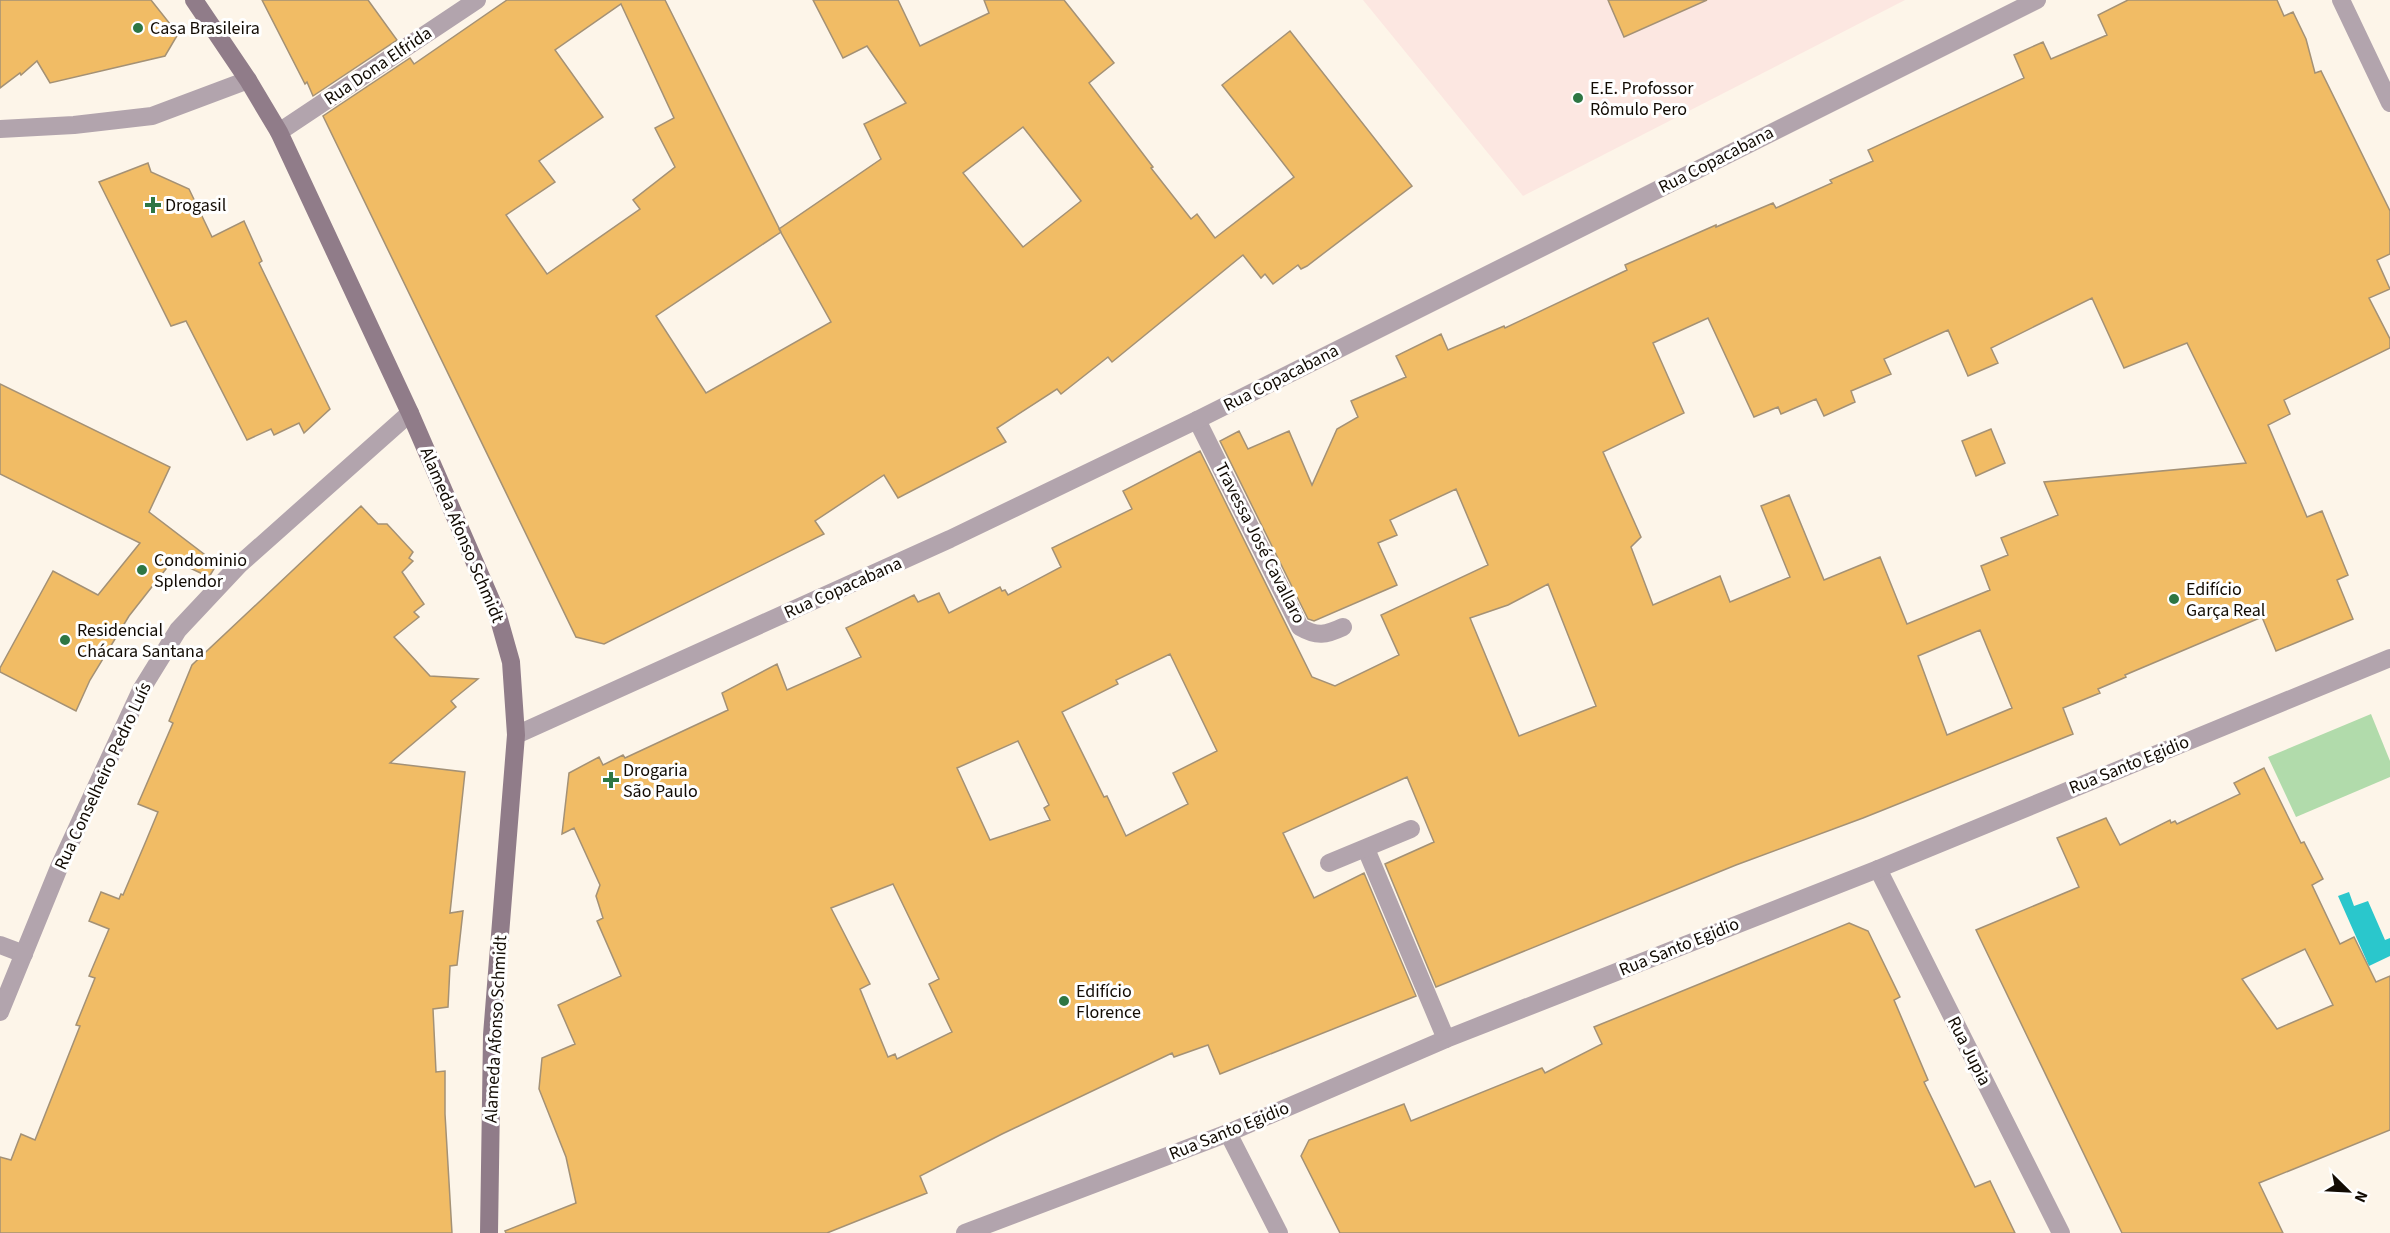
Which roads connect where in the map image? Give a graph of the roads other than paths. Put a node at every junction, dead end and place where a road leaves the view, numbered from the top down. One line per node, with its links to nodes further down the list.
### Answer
1 (194, 0): 5 (main road, Alameda Afonso Schmidt)
2 (477, 0): 8 (street, Rua Dona Elfrida)
3 (2037, 0): 10 (street, Rua Copacabana)
4 (2341, 0): 6 (street)
5 (248, 80): 7 (street); 8 (main road, Alameda Afonso Schmidt)
6 (2390, 103)
7 (0, 129)
8 (279, 132): 9 (main road, Alameda Afonso Schmidt)
9 (410, 413): 13 (main road, Alameda Afonso Schmidt); 19 (street, Rua Conselheiro Pedro Luís)
10 (1197, 420): 11 (street, Travessa José Cavallaro); 13 (street, Rua Copacabana)
11 (1343, 627)
12 (2390, 658): 17 (street, Rua Santo Egidio)
13 (516, 735): 23 (main road, Alameda Afonso Schmidt)
14 (1411, 829): 15 (street)
15 (1366, 849): 16 (street); 21 (street)
16 (1329, 863)
17 (1878, 868): 21 (street, Rua Santo Egidio); 26 (street, Rua Jupia)
18 (0, 945): 19 (street)
19 (24, 954): 20 (street, Rua Conselheiro Pedro Luís)
20 (0, 1012)
21 (1446, 1039): 22 (street, Rua Santo Egidio)
22 (1228, 1133): 24 (street, Rua Santo Egidio); 25 (street)
23 (489, 1233)
24 (966, 1233)
25 (1279, 1233)
26 (2061, 1233)

